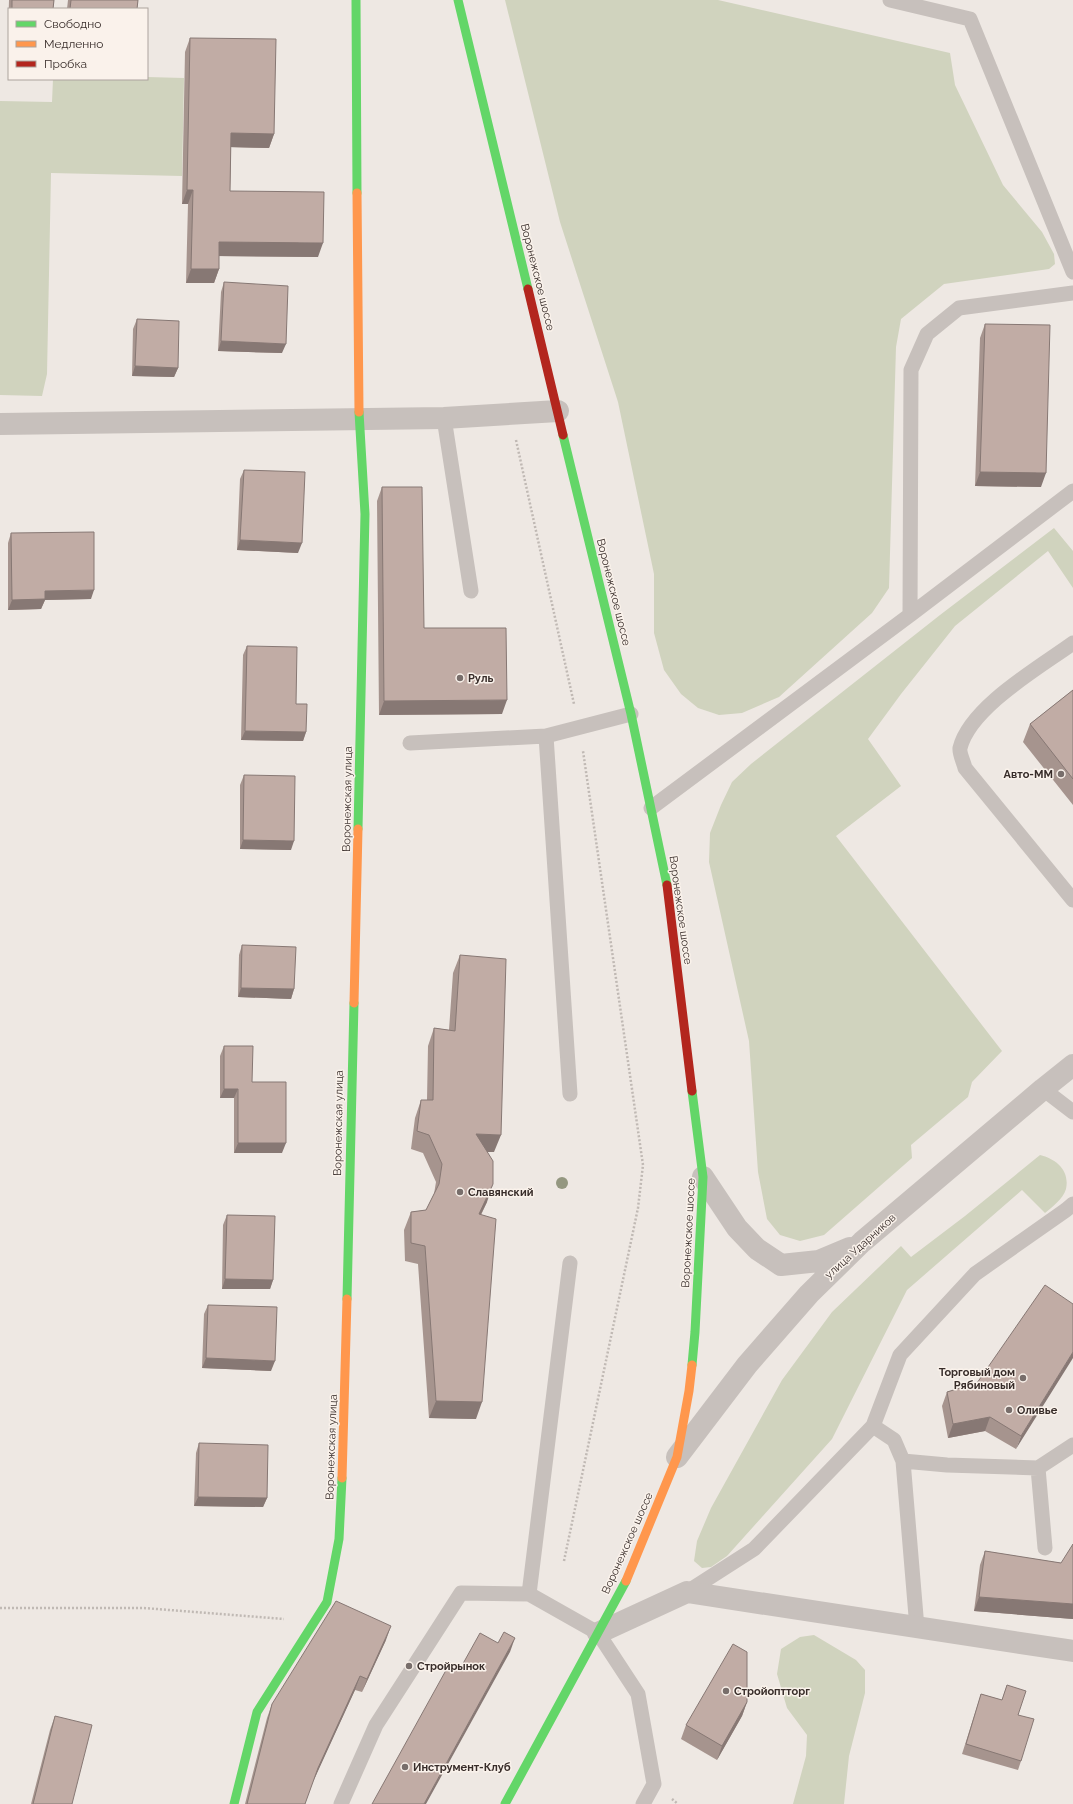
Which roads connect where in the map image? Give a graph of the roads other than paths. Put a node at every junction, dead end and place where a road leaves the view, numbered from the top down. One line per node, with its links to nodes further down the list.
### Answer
1 (356, 0): 8 (main road, Воронежская улица)
2 (458, 0): 6 (main road, Воронежское шоссе)
3 (890, 0): 4 (lane)
4 (1073, 272)
5 (1073, 293): 12 (lane)
6 (558, 411): 7 (street); 14 (main road, Воронежское шоссе)
7 (444, 418): 8 (street); 11 (lane)
8 (359, 419): 9 (street); 38 (main road, Воронежская улица)
9 (0, 424)
10 (1073, 491): 12 (lane)
11 (471, 591)
12 (910, 615): 17 (lane)
13 (1073, 643): 18 (lane)
14 (631, 714): 15 (lane); 17 (main road, Воронежское шоссе)
15 (546, 736): 16 (lane); 21 (lane)
16 (410, 743)
17 (651, 808): 23 (main road, Воронежское шоссе)
18 (1073, 900)
19 (1073, 1065): 20 (street, улица Ударников)
20 (1043, 1089): 22 (lane); 25 (street, улица Ударников)
21 (570, 1094)
22 (1073, 1112)
23 (703, 1177): 25 (street); 29 (main road, Воронежское шоссе)
24 (1073, 1204): 27 (lane)
25 (862, 1242): 29 (street, улица Ударников)
26 (570, 1263): 34 (lane)
27 (873, 1426): 30 (lane); 33 (lane)
28 (1073, 1445): 31 (lane)
29 (677, 1457): 36 (main road, Воронежское шоссе)
30 (903, 1461): 31 (lane); 35 (lane)
31 (1038, 1468): 32 (lane)
32 (1045, 1548)
33 (687, 1592): 35 (street); 36 (street)
34 (528, 1594): 36 (lane); 39 (lane)
35 (918, 1628): 37 (street)
36 (598, 1633): 40 (main road, Воронежское шоссе); 41 (lane)
37 (1073, 1652)
38 (234, 1804)
39 (341, 1804)
40 (505, 1804)
41 (643, 1804)

